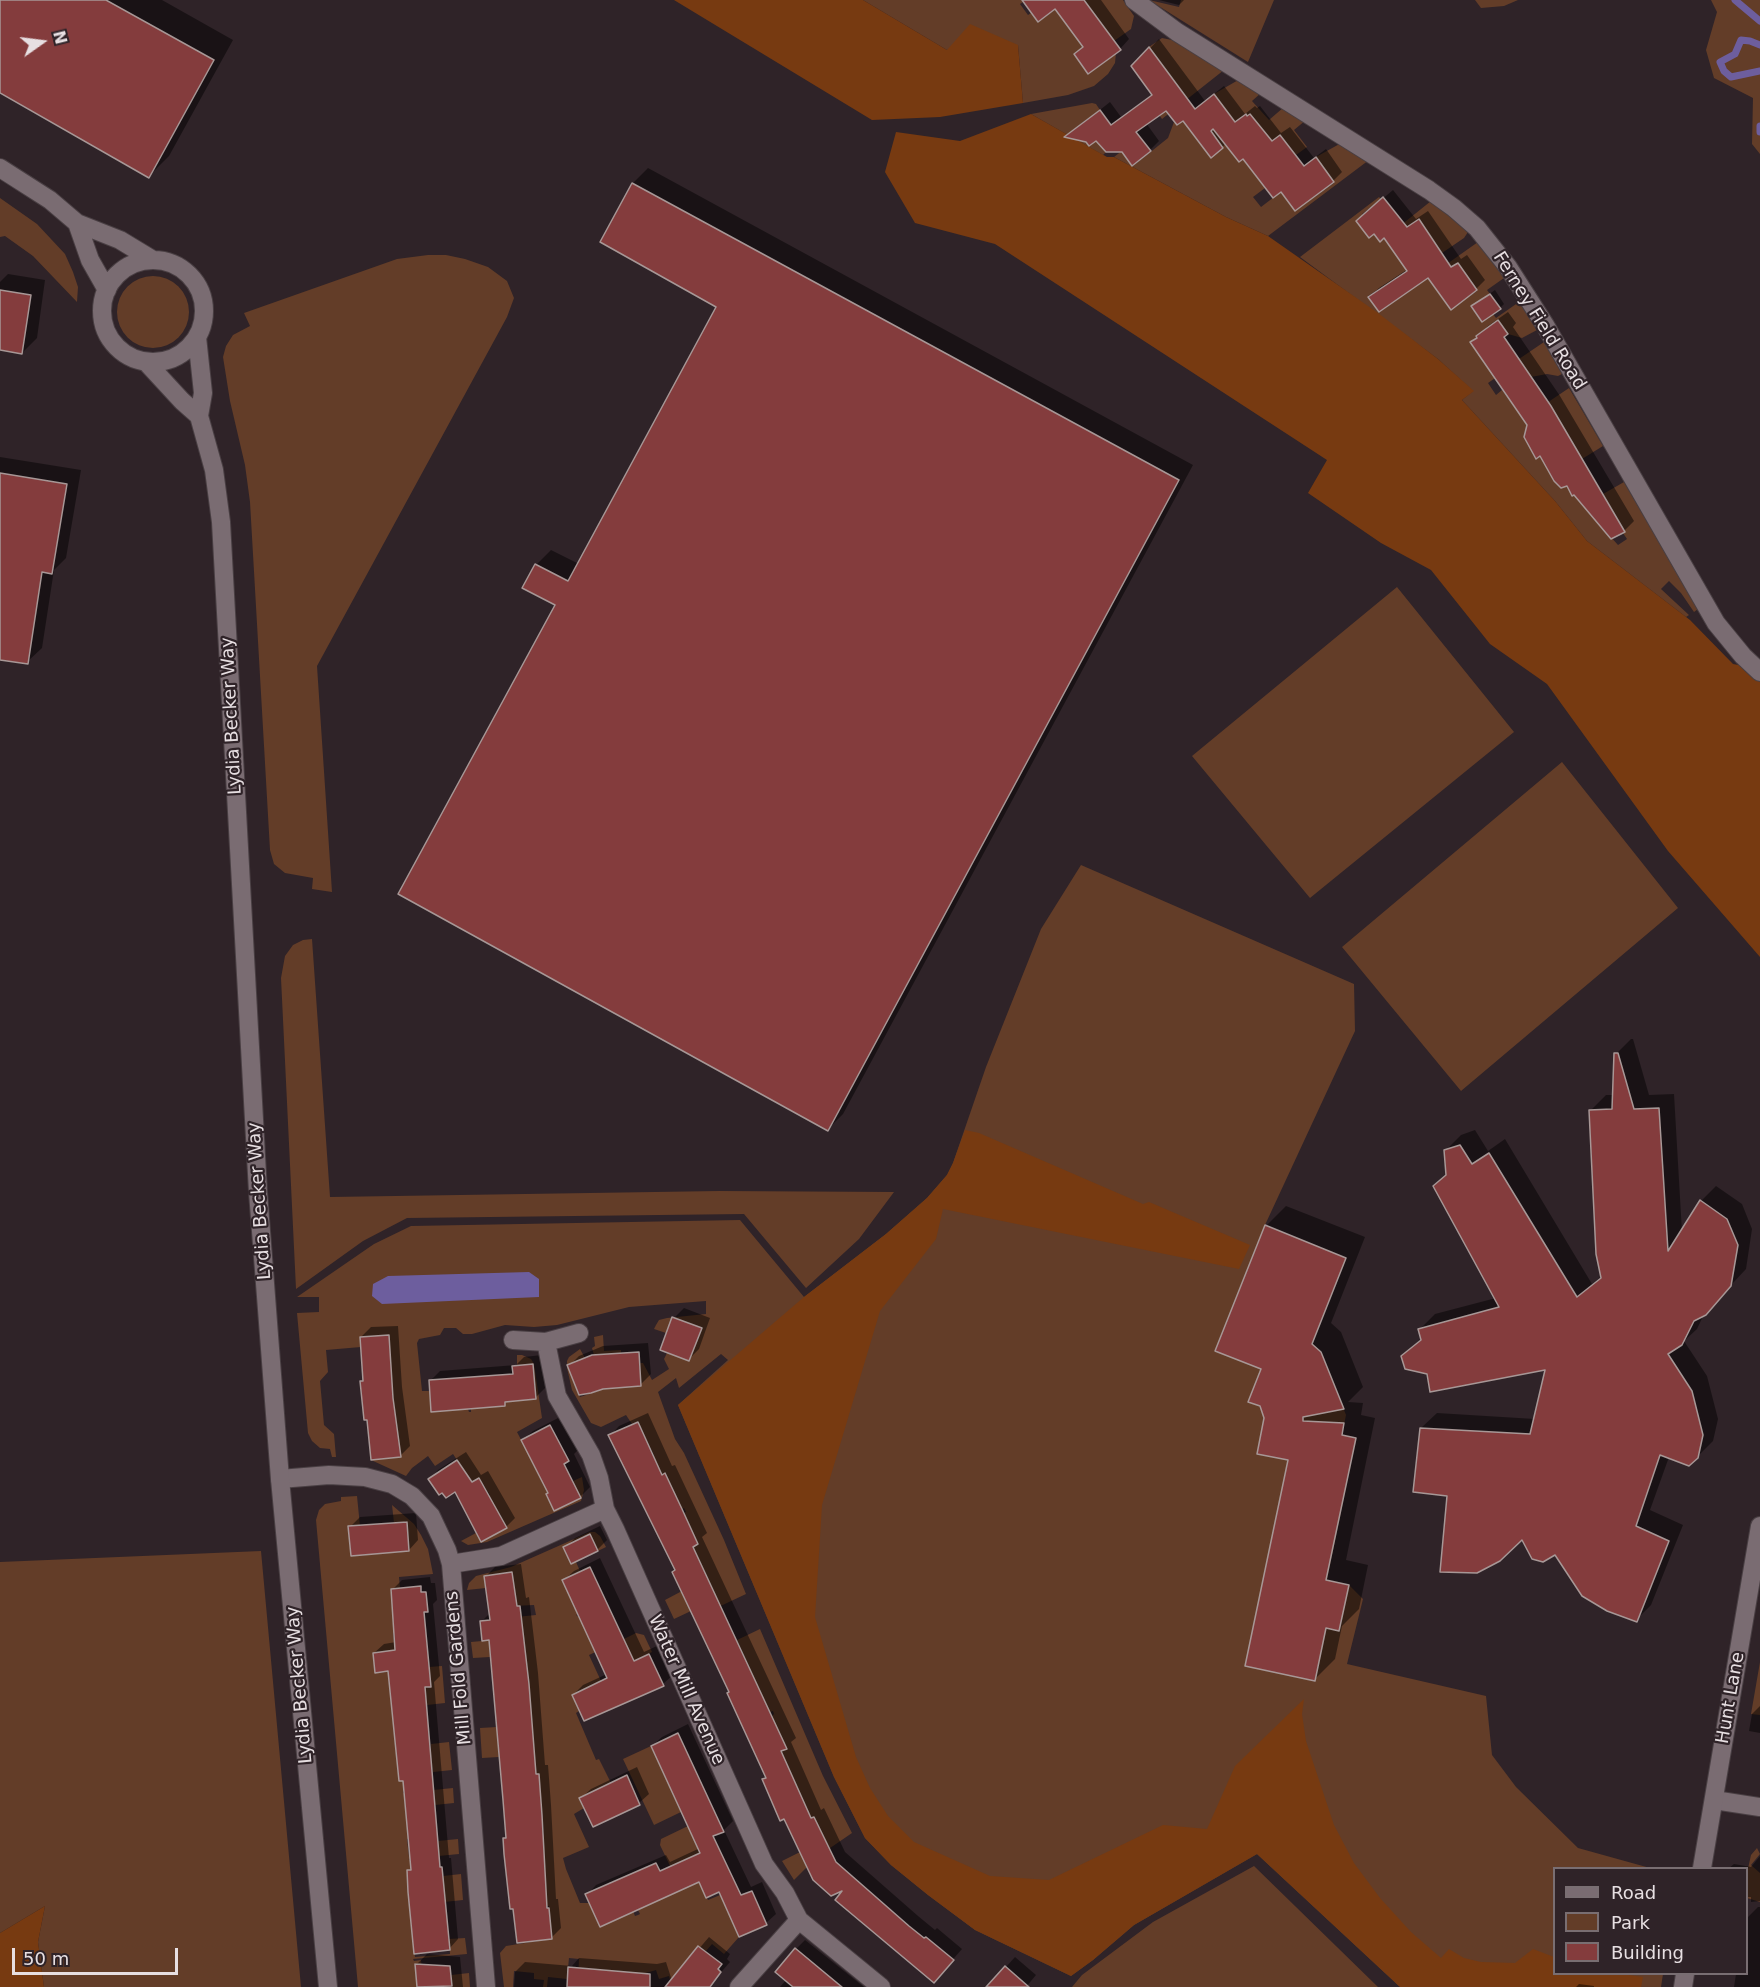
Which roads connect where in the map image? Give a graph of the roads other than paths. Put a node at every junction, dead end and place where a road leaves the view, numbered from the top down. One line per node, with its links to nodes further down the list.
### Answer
1 (1134, 0): 9 (street, Ferney Field Road)
2 (0, 168): 3 (street)
3 (77, 223): 4 (street); 5 (street)
4 (153, 260): 5 (street); 6 (street)
5 (106, 290): 7 (street)
6 (197, 337): 7 (street); 8 (street, Lydia Becker Way)
7 (146, 362): 8 (street)
8 (199, 416): 13 (street, Lydia Becker Way)
9 (1760, 672)
10 (579, 1333): 12 (street)
11 (513, 1340): 12 (street)
12 (546, 1342): 14 (street, Water Mill Avenue)
13 (280, 1479): 16 (street, Mill Fold Gardens); 21 (street, Lydia Becker Way)
14 (605, 1509): 16 (street); 20 (street, Water Mill Avenue)
15 (1760, 1526): 17 (street, Hunt Lane)
16 (451, 1564): 22 (street, Mill Fold Gardens)
17 (1714, 1800): 18 (street); 19 (street, Hunt Lane)
18 (1760, 1807)
19 (1702, 1867)
20 (799, 1920): 23 (street); 24 (street, Water Mill Avenue)
21 (328, 1987)
22 (486, 1987)
23 (739, 1987)
24 (881, 1987)

